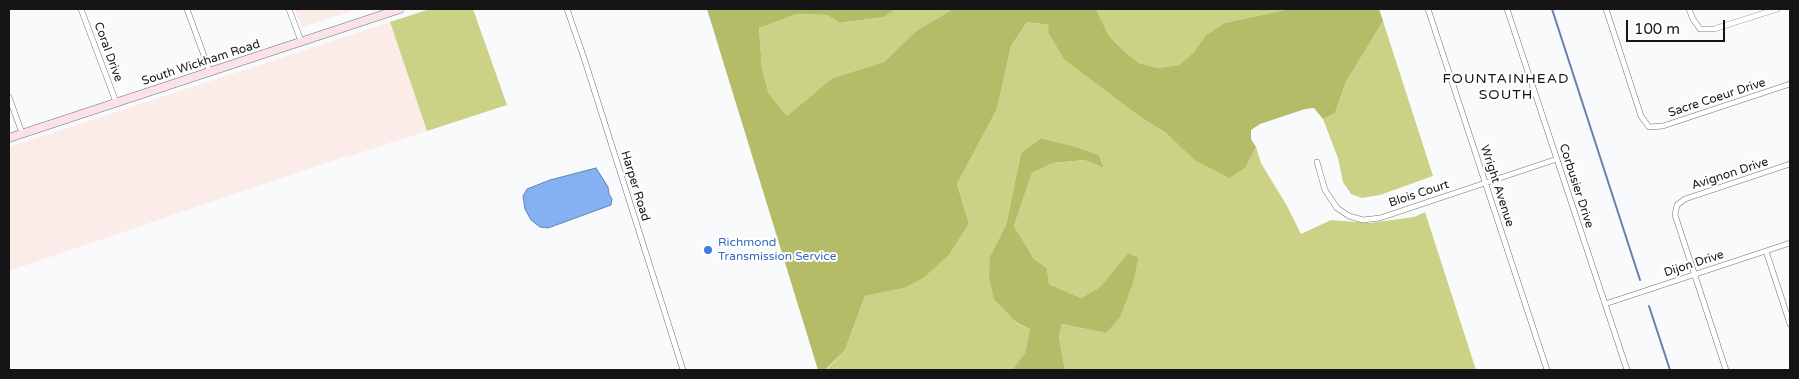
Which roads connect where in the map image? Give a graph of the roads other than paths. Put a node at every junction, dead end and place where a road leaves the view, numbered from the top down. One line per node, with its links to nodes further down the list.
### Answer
1 (81, 9): 15 (street, Coral Drive)
2 (187, 9): 12 (street)
3 (289, 9): 11 (street)
4 (400, 9): 11 (main road, South Wickham Road)
5 (567, 9): 27 (street, Harper Road)
6 (1428, 9): 21 (street, Wright Avenue)
7 (1507, 9): 18 (street, Corbusier Drive)
8 (1606, 9): 13 (street, Sacre Coeur Drive)
9 (1689, 9): 10 (street)
10 (1774, 9)
11 (301, 41): 12 (main road, South Wickham Road)
12 (210, 72): 15 (main road, South Wickham Road)
13 (1790, 84)
14 (9, 97): 16 (street)
15 (116, 102): 16 (main road, South Wickham Road)
16 (22, 133): 17 (main road, South Wickham Road)
17 (9, 138)
18 (1557, 159): 21 (street, Blois Court); 25 (street, Corbusier Drive)
19 (1317, 162): 21 (street, Blois Court)
20 (1790, 164): 24 (street, Avignon Drive)
21 (1486, 183): 28 (street, Wright Avenue)
22 (1790, 243): 23 (street, Dijon Drive)
23 (1766, 251): 24 (street, Dijon Drive); 26 (street)
24 (1694, 275): 25 (street, Dijon Drive); 30 (street)
25 (1605, 304): 29 (street, Corbusier Drive)
26 (1790, 324)
27 (683, 370)
28 (1547, 370)
29 (1627, 370)
30 (1726, 370)

